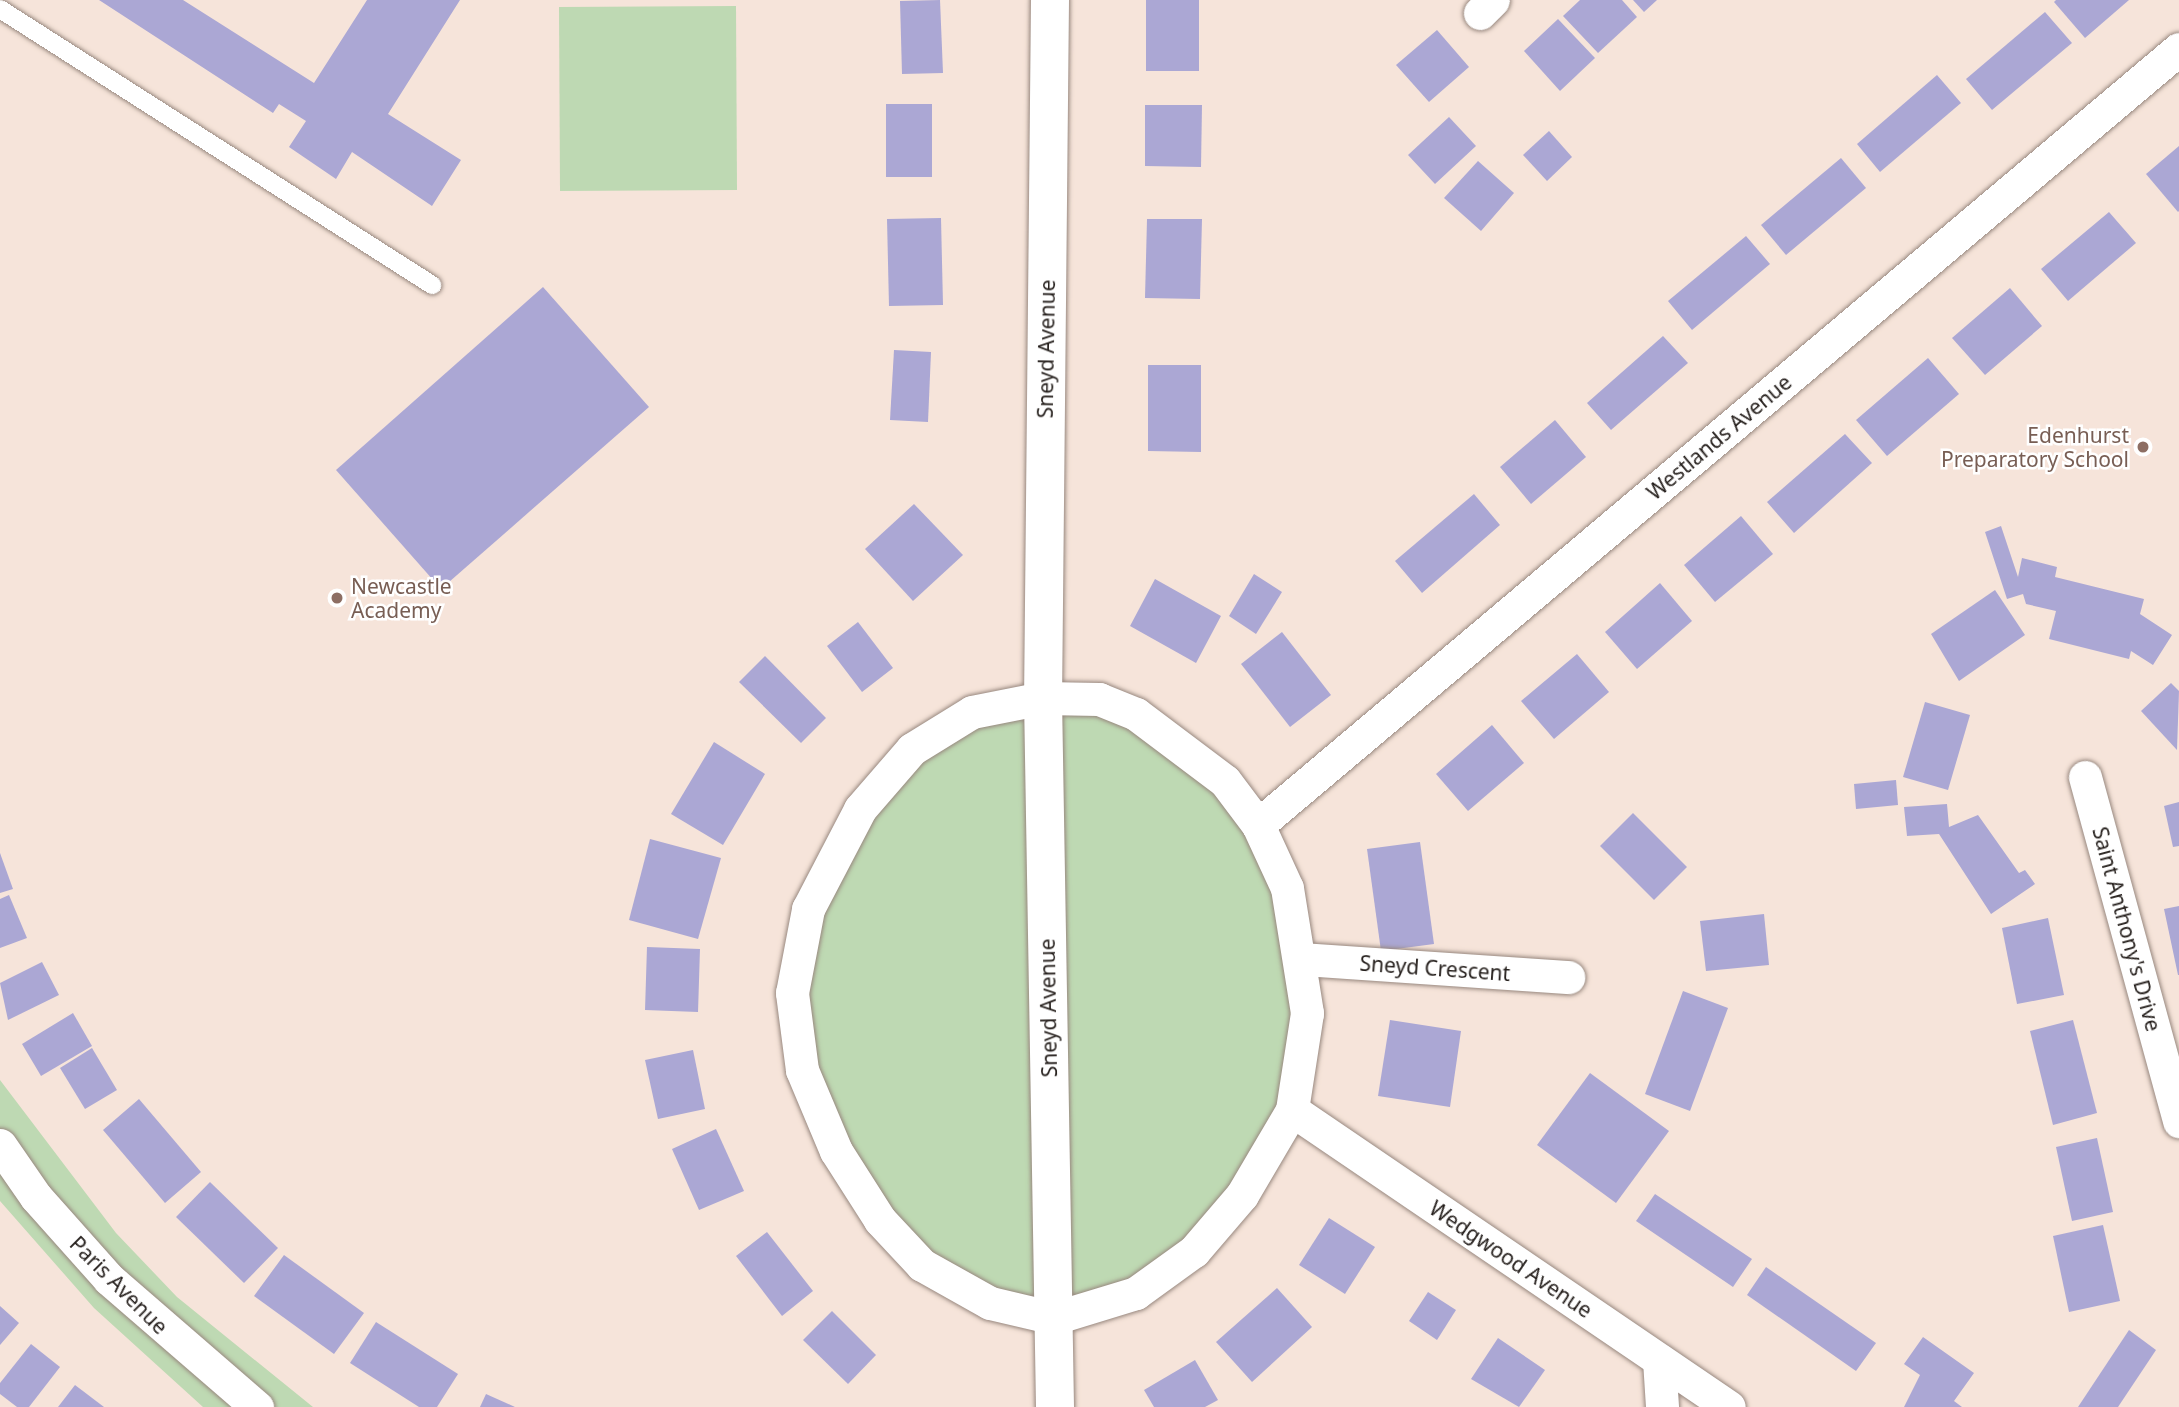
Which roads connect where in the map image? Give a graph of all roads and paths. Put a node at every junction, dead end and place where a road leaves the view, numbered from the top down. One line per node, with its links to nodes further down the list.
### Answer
1 (1050, 0): 5 (street, Sneyd Avenue)
2 (0, 9): 4 (lane)
3 (2179, 49): 7 (street, Westlands Avenue)
4 (432, 285)
5 (1043, 698): 7 (street); 13 (street, Sneyd Avenue); 13 (street)
6 (2085, 777): 11 (street, Saint Anthony's Drive)
7 (1258, 825): 8 (street)
8 (1303, 959): 9 (street, Sneyd Crescent); 10 (street)
9 (1568, 977)
10 (1292, 1110): 13 (street); 14 (street, Wedgwood Avenue)
11 (2179, 1121)
12 (0, 1145): 15 (street, Paris Avenue)
13 (1054, 1318): 16 (street, Sneyd Avenue)
14 (1659, 1360): 17 (street); 18 (street, Wedgwood Avenue)
15 (257, 1407)
16 (1055, 1407)
17 (1662, 1407)
18 (1729, 1407)

